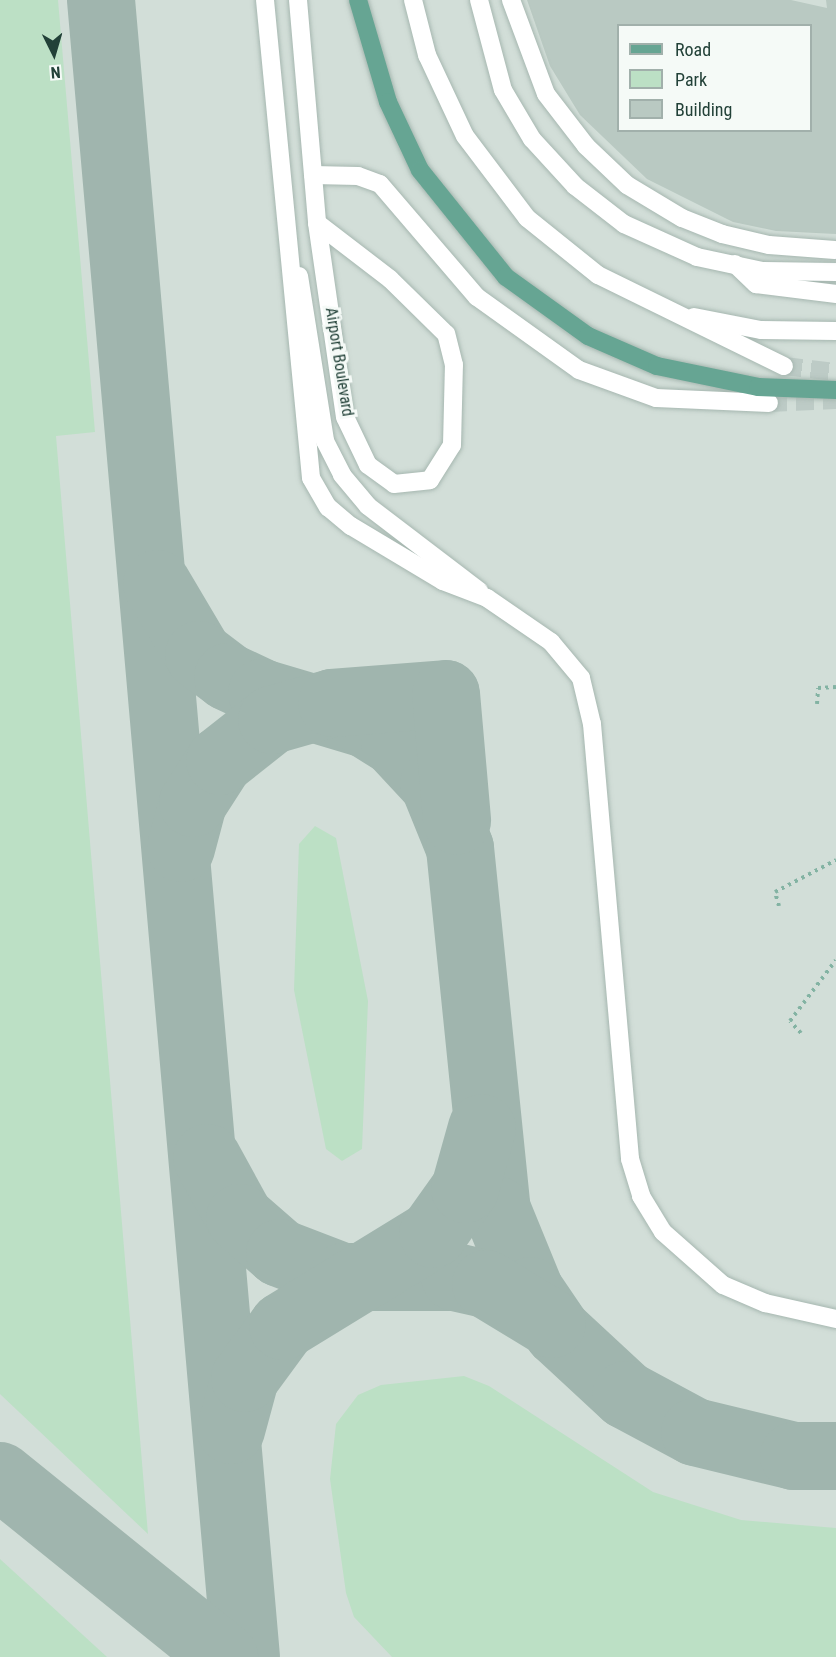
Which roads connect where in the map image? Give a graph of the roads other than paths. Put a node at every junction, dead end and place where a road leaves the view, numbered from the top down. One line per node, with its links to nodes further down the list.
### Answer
1 (265, 0): 10 (street)
2 (298, 0): 7 (street, Airport Boulevard)
3 (358, 0): 18 (main road)
4 (413, 0): 15 (street)
5 (479, 0): 12 (street)
6 (511, 0): 11 (street, bridge)
7 (313, 175): 8 (street, Airport Boulevard); 19 (street)
8 (317, 223): 8 (street, Airport Boulevard)
9 (836, 242): 12 (street)
10 (290, 248): 20 (street); 20 (street)
11 (836, 250)
12 (733, 263): 13 (street); 14 (street)
13 (836, 272)
14 (836, 294)
15 (674, 313): 16 (street); 17 (street)
16 (836, 331)
17 (784, 366)
18 (836, 390)
19 (769, 403)
20 (487, 598): 21 (street)
21 (836, 1319)

